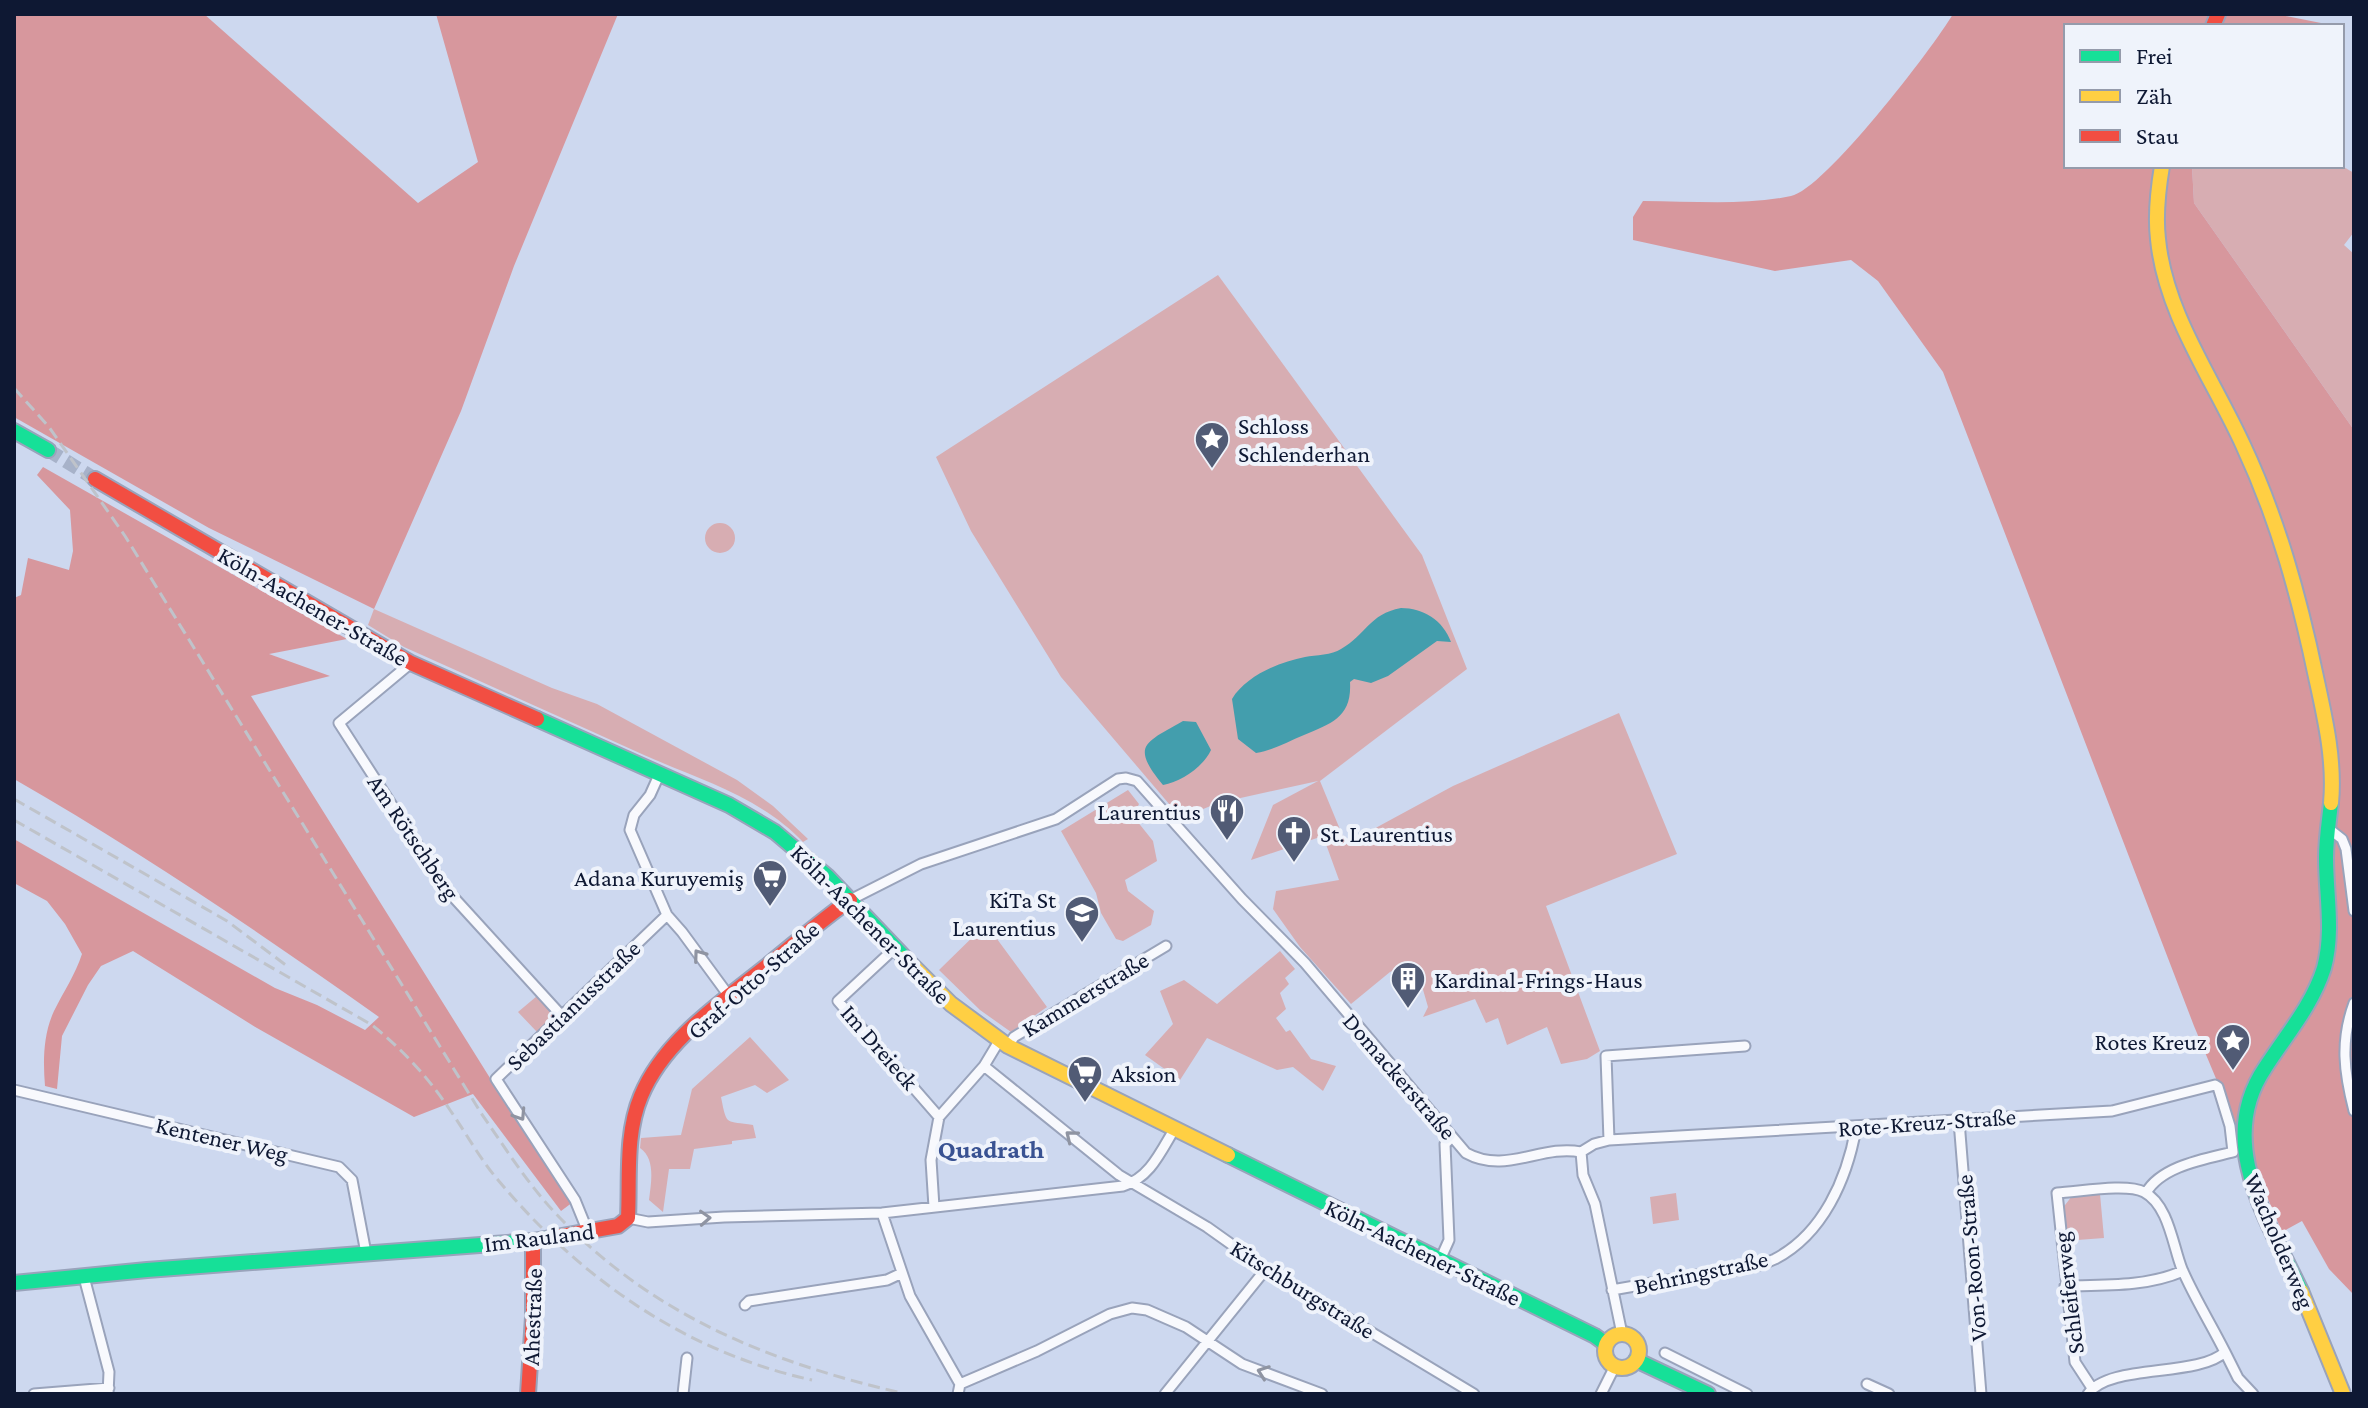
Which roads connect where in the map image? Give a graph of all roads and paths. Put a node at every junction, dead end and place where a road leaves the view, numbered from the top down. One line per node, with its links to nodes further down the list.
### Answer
1 (2162, 168): 8 (main road)
2 (14, 431): 3 (main road)
3 (48, 450)
4 (95, 479): 5 (main road, Köln-Aachener-Straße)
5 (411, 663): 6 (main road, Köln-Aachener-Straße); 16 (street, Am Rötschberg)
6 (659, 775): 9 (main road, Köln-Aachener-Straße); 11 (street)
7 (1126, 778): 9 (street, Graf-Otto-Straße); 26 (street, Domackerstraße)
8 (2328, 828): 10 (street); 61 (main road, Wacholderweg)
9 (850, 900): 13 (main road, Köln-Aachener-Straße); 14 (main road, Graf-Otto-Straße)
10 (2354, 911)
11 (667, 915): 14 (street, one-way to 11); 16 (street, Sebastianusstraße)
12 (1166, 946): 17 (street, Kammerstraße)
13 (895, 948): 17 (main road, Köln-Aachener-Straße); 22 (street, Im Dreieck)
14 (729, 996): 33 (main road, Graf-Otto-Straße)
15 (2354, 1003): 21 (street)
16 (561, 1015): 34 (street, Sebastianusstraße, one-way to 34)
17 (1004, 1044): 19 (street, Kammerstraße); 24 (main road, Köln-Aachener-Straße)
18 (1745, 1046): 27 (street)
19 (984, 1066): 22 (street, Kammerstraße); 29 (street, Kitschburgstraße, one-way to 19)
20 (14, 1090): 36 (street, Kentener Weg)
21 (2354, 1111)
22 (939, 1117): 31 (street)
23 (1959, 1121): 25 (street, Rote-Kreuz-Straße); 30 (street, Rote-Kreuz-Straße); 72 (street, Von-Roon-Straße)
24 (1175, 1128): 29 (street); 37 (main road, Köln-Aachener-Straße)
25 (1856, 1128): 27 (street, Rote-Kreuz-Straße); 44 (street, Behringstraße)
26 (1452, 1137): 28 (street, Domackerstraße); 37 (street)
27 (1609, 1140): 28 (street, Rote-Kreuz-Straße)
28 (1581, 1152): 44 (street)
29 (1134, 1183): 31 (street, Im Rauland); 38 (street, Kitschburgstraße)
30 (2146, 1193): 39 (street); 43 (street, Schleiferweg)
31 (934, 1207): 32 (street, Im Rauland)
32 (882, 1213): 33 (street, Im Rauland, one-way to 32); 40 (street)
33 (628, 1218): 34 (main road, Im Rauland)
34 (588, 1232): 35 (main road, Im Rauland)
35 (533, 1241): 36 (main road, Im Rauland); 63 (main road, Ahestraße)
36 (366, 1253): 41 (main road, Im Rauland)
37 (1440, 1260): 48 (main road, Köln-Aachener-Straße)
38 (1266, 1269): 47 (street); 67 (street, Kitschburgstraße)
39 (2183, 1271): 43 (street); 50 (street)
40 (902, 1273): 45 (street); 57 (street)
41 (84, 1277): 42 (main road, Im Rauland); 58 (street)
42 (14, 1283)
43 (2065, 1286): 59 (street, Schleiferweg)
44 (1612, 1290): 46 (street)
45 (745, 1305)
46 (1622, 1334): 48 (main road); 52 (main road)
47 (1209, 1341): 57 (street); 65 (street); 66 (street, one-way to 47)
48 (1606, 1344): 53 (main road)
49 (1665, 1353): 54 (street)
50 (2222, 1354): 59 (street); 60 (street)
51 (687, 1358): 64 (street)
52 (1636, 1360): 53 (main road); 56 (main road)
53 (1615, 1366): 68 (street)
54 (1707, 1375): 56 (street); 70 (street)
55 (1867, 1384): 71 (street)
56 (1692, 1386): 69 (main road)
57 (959, 1389)
58 (108, 1391): 62 (street)
59 (2090, 1391)
60 (2249, 1393)
61 (2339, 1393)
62 (34, 1394)
63 (528, 1394)
64 (683, 1394)
65 (1165, 1394)
66 (1322, 1394)
67 (1474, 1394)
68 (1601, 1394)
69 (1708, 1394)
70 (1747, 1394)
71 (1889, 1394)
72 (1981, 1394)

